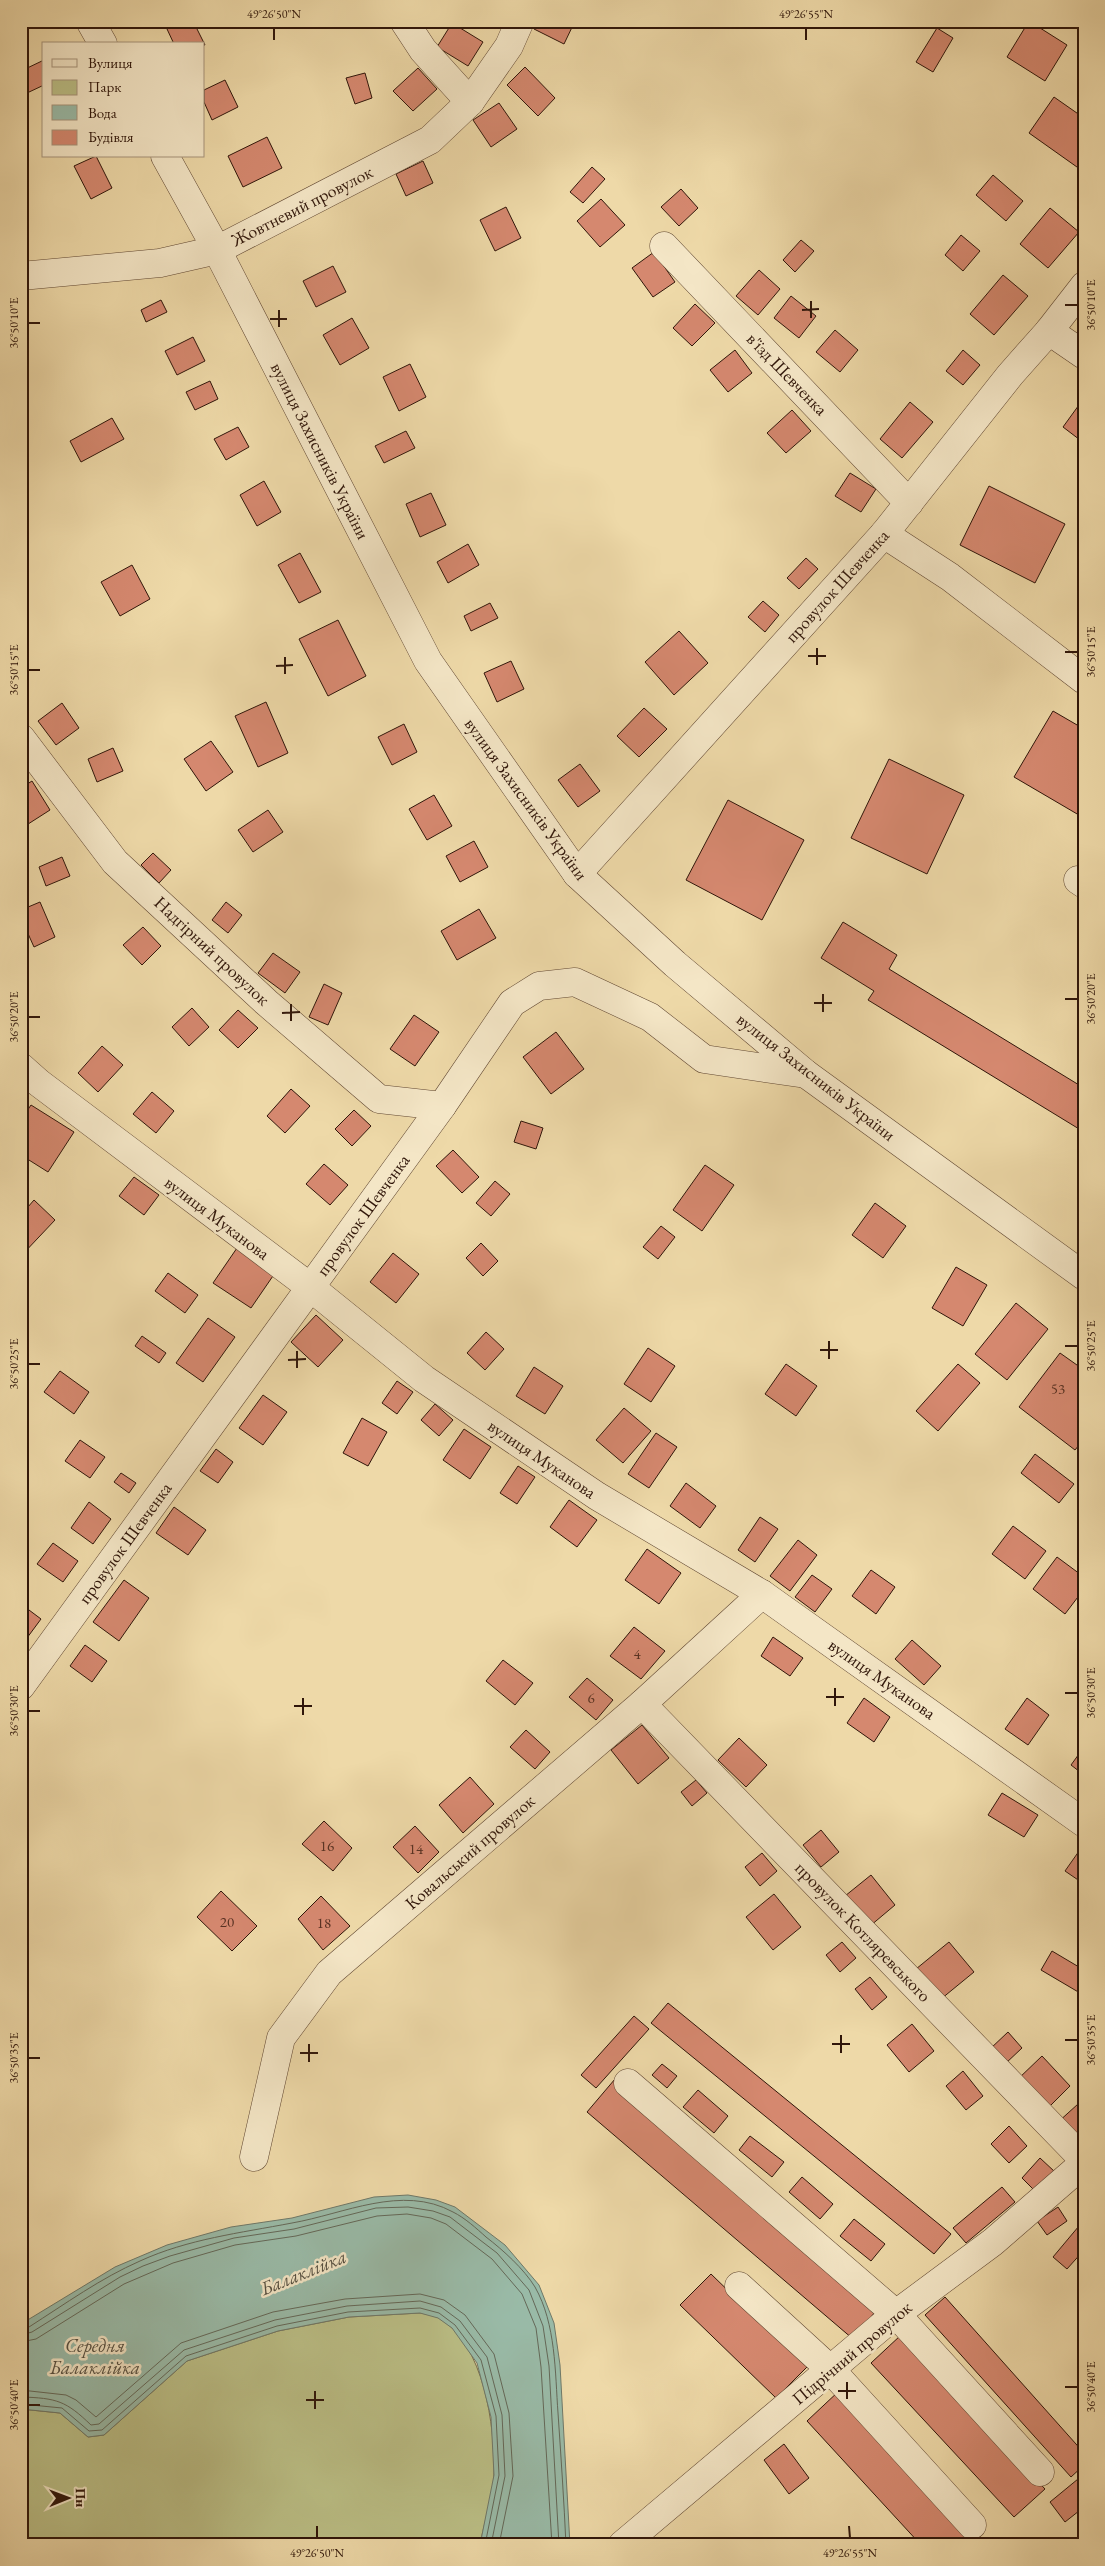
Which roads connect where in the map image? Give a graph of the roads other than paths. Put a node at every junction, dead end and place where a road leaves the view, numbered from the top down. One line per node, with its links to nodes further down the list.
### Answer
1 (90, 21): 4 (street)
2 (404, 21): 5 (street)
3 (520, 21): 5 (street, Жовтневий провулок)
4 (102, 42)
5 (470, 102): 8 (street, Жовтневий провулок)
6 (166, 158): 8 (street, вулиця Захисників України)
7 (664, 246): 13 (street, в'їзд Шевченка)
8 (217, 250): 9 (street, Жовтневий провулок); 17 (street, вулиця Захисників України)
9 (21, 276)
10 (1084, 286): 11 (street, провулок Шевченка)
11 (1049, 331): 12 (street); 13 (street, провулок Шевченка)
12 (1084, 355)
13 (910, 503): 14 (street, провулок Шевченка)
14 (884, 534): 15 (street); 17 (street, провулок Шевченка)
15 (1084, 680)
16 (21, 738): 20 (street, Надгірний провулок)
17 (577, 874): 19 (street, вулиця Захисників України)
18 (21, 1067): 22 (street, вулиця Муканова)
19 (806, 1074): 20 (street, провулок Шевченка); 21 (street, вулиця Захисників України)
20 (442, 1106): 22 (street, провулок Шевченка)
21 (1084, 1276)
22 (310, 1287): 23 (street, вулиця Муканова); 24 (street, провулок Шевченка)
23 (762, 1594): 25 (street, Ковальський провулок); 26 (street, вулиця Муканова)
24 (21, 1686)
25 (642, 1704): 28 (street, Ковальський провулок); 29 (street, провулок Котляревського)
26 (1084, 1822)
27 (628, 2083): 31 (street)
28 (254, 2157)
29 (1084, 2162): 31 (street, Підрічний провулок)
30 (739, 2286): 32 (street)
31 (896, 2314): 32 (street, Підрічний провулок); 33 (street)
32 (831, 2370): 34 (street); 35 (street, Підрічний провулок)
33 (1040, 2472)
34 (972, 2525)
35 (622, 2545)

